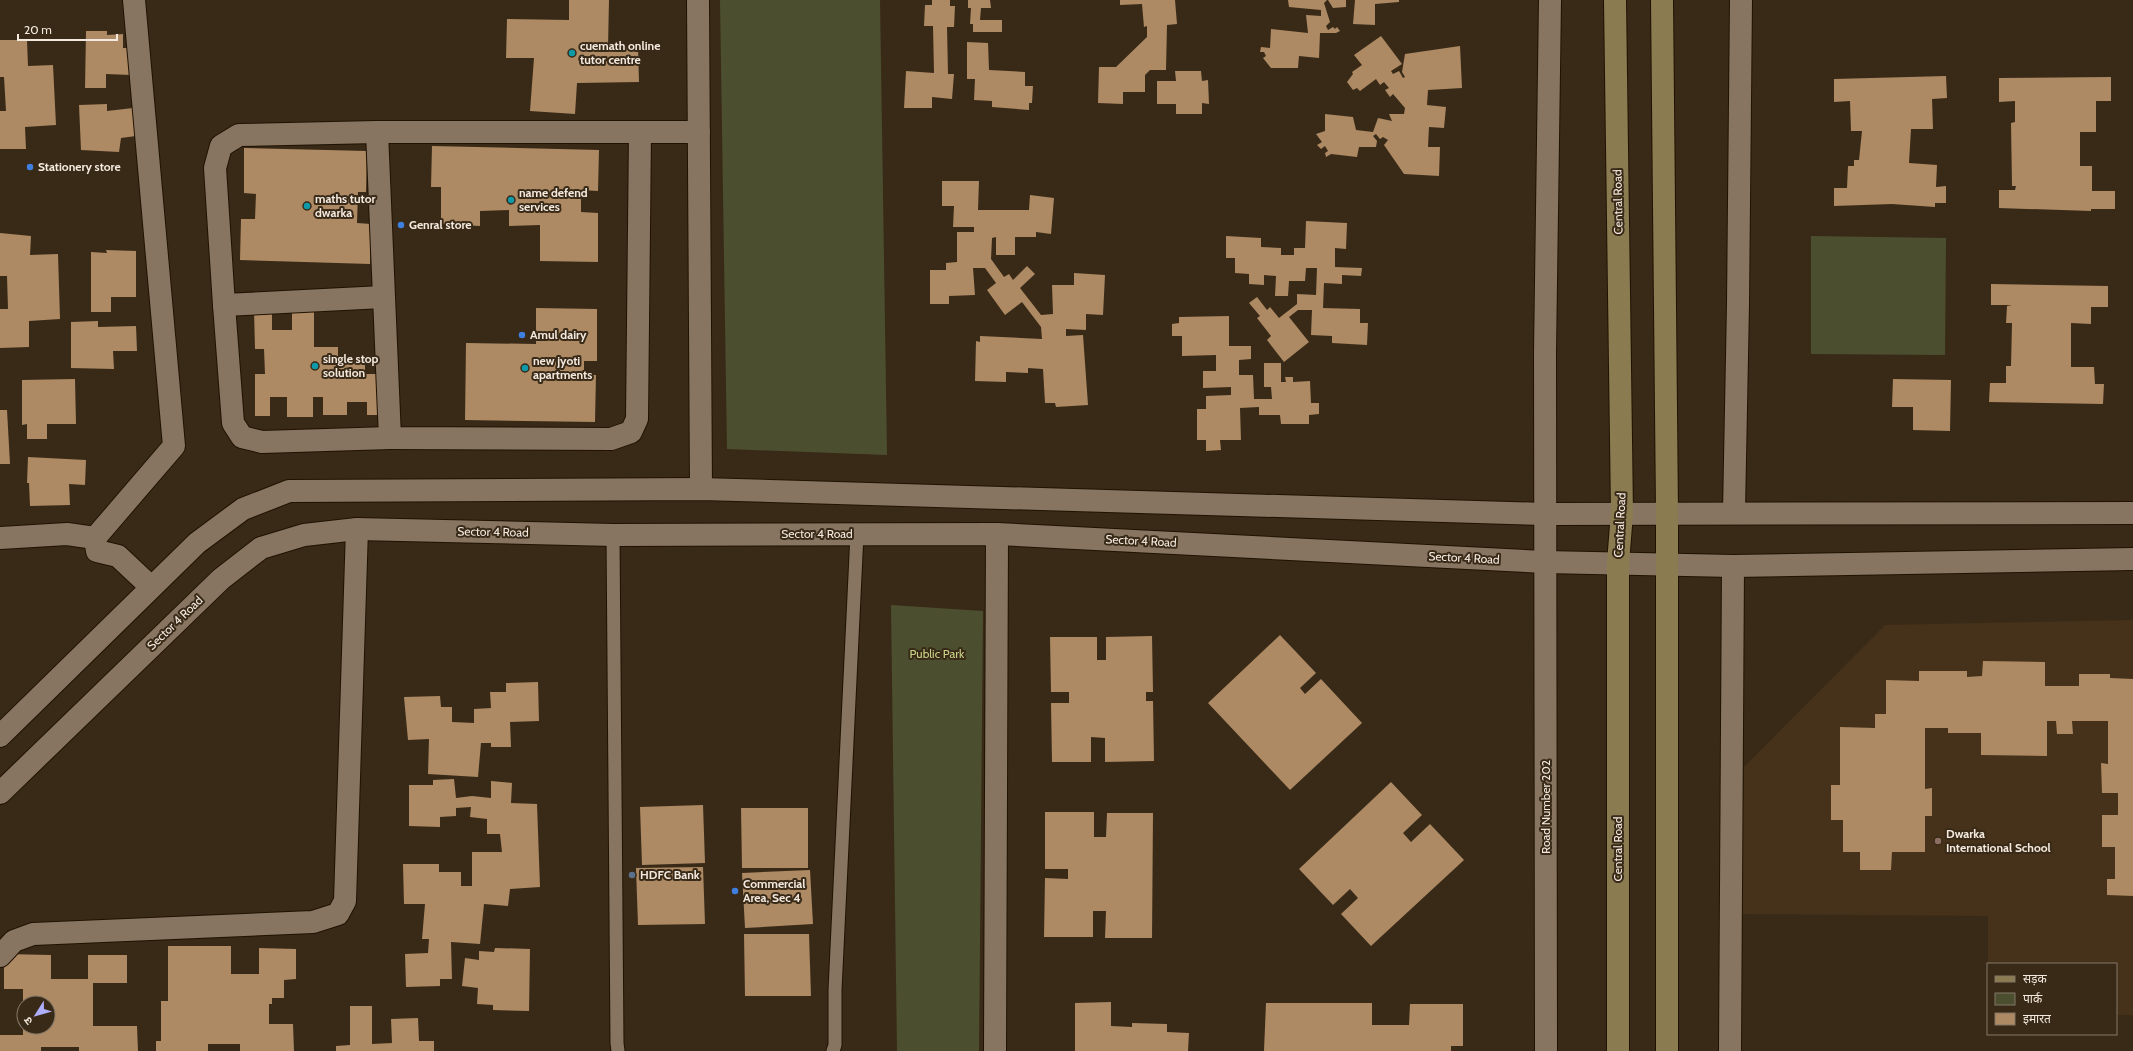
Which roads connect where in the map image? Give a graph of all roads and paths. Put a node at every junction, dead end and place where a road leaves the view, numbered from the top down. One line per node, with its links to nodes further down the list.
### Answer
1 (134, 0): 24 (street)
2 (698, 0): 9 (street)
3 (1550, 0): 18 (street, Road Number 202)
4 (1615, 0): 16 (main road, Central Road)
5 (1662, 0): 14 (main road)
6 (1741, 0): 15 (street)
7 (377, 132): 8 (street); 10 (street); 11 (street)
8 (640, 132): 9 (street); 12 (street)
9 (699, 132): 13 (street)
10 (383, 297): 11 (street); 12 (street)
11 (224, 305): 12 (street)
12 (390, 438)
13 (701, 489): 18 (street); 30 (street)
14 (1667, 512): 15 (street); 16 (street); 28 (main road)
15 (1734, 512): 17 (street)
16 (1622, 513): 18 (street); 27 (main road, Central Road)
17 (2133, 513)
18 (1545, 514): 26 (street, Road Number 202)
19 (357, 529): 22 (street, Sector 4 Road); 32 (street, Sector 4 Road); 33 (street)
20 (857, 534): 21 (street, Sector 4 Road); 22 (street, Sector 4 Road); 35 (lane)
21 (997, 534): 26 (street, Sector 4 Road); 36 (street)
22 (613, 535): 34 (lane)
23 (0, 538): 24 (street)
24 (95, 538): 30 (street)
25 (2133, 559): 29 (street, Sector 4 Road)
26 (1545, 562): 27 (street, Sector 4 Road); 37 (street, Road Number 202)
27 (1618, 563): 28 (street, Sector 4 Road); 38 (main road, Central Road)
28 (1666, 565): 29 (street, Sector 4 Road); 39 (main road)
29 (1733, 566): 40 (street)
30 (151, 587): 31 (street)
31 (0, 736)
32 (0, 793)
33 (0, 956)
34 (618, 1051)
35 (833, 1051)
36 (995, 1051)
37 (1546, 1051)
38 (1618, 1051)
39 (1667, 1051)
40 (1730, 1051)

